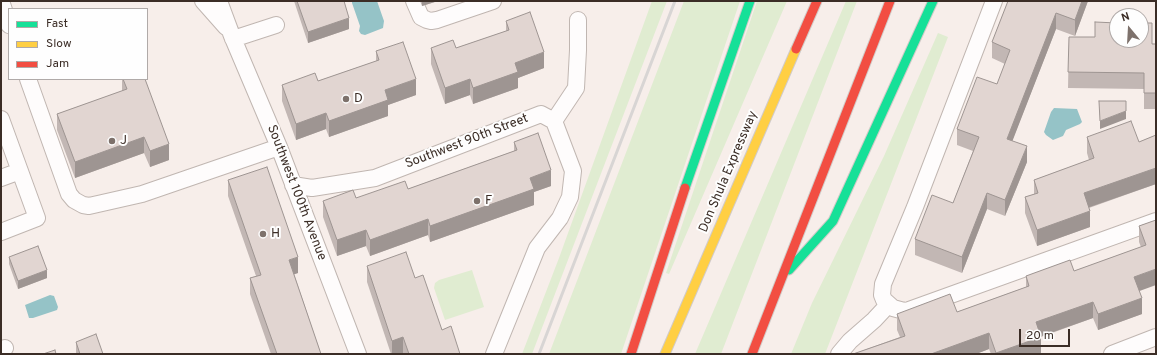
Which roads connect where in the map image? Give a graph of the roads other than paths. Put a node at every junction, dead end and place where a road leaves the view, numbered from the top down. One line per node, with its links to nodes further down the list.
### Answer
1 (203, 1): 14 (street, Southwest 100th Avenue)
2 (219, 1): 14 (street, Southwest 100th Avenue)
3 (414, 1): 4 (street)
4 (493, 1)
5 (750, 1): 29 (highway)
6 (817, 1): 30 (highway, Don Shula Expressway)
7 (890, 1): 24 (highway)
8 (933, 1): 24 (highway)
9 (994, 1): 25 (street)
10 (1, 2): 12 (street)
11 (578, 20): 17 (street)
12 (8, 22)
13 (276, 25): 14 (street)
14 (232, 36): 18 (street, Southwest 100th Avenue)
15 (28, 80): 18 (street)
16 (1, 119): 19 (street)
17 (554, 121): 21 (street, Southwest 90th Street); 28 (street)
18 (279, 147): 21 (street, Southwest 100th Avenue)
19 (20, 171): 20 (street); 23 (street)
20 (1, 178)
21 (293, 185): 27 (street, Southwest 100th Avenue)
22 (1156, 221): 25 (street)
23 (1, 232)
24 (779, 282): 31 (highway)
25 (888, 305): 32 (street)
26 (1156, 338): 33 (street)
27 (358, 354)
28 (494, 354)
29 (631, 354)
30 (665, 354)
31 (752, 354)
32 (839, 354)
33 (1112, 354)

